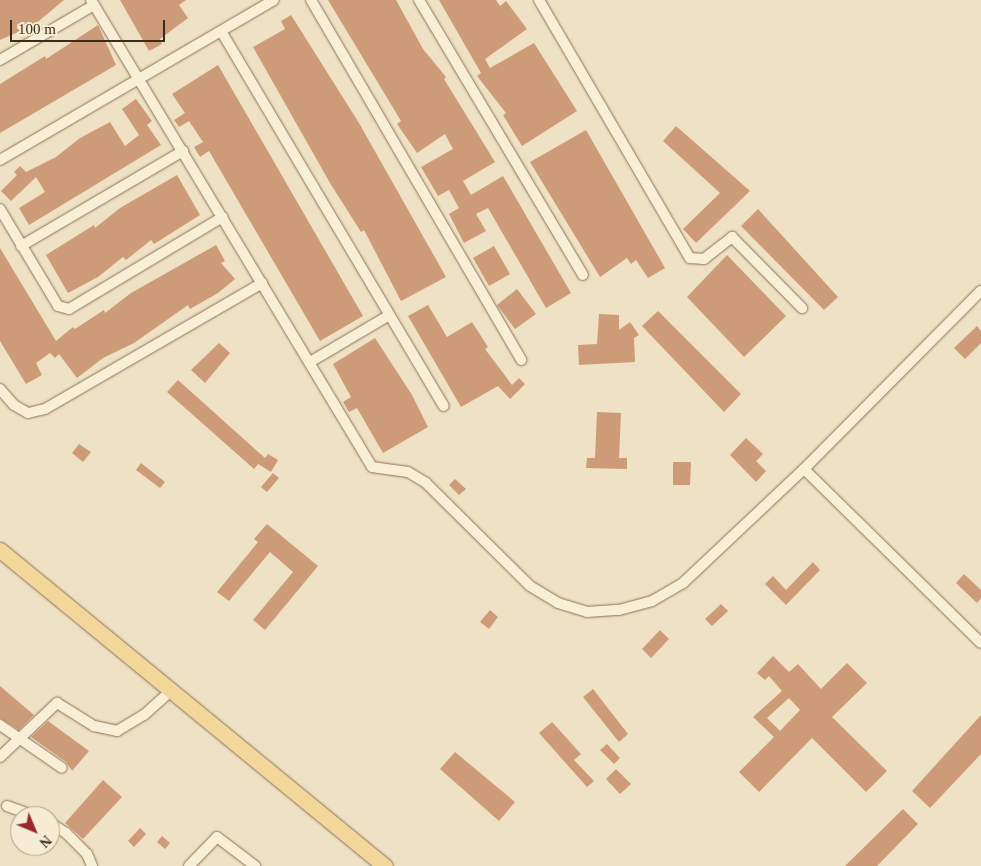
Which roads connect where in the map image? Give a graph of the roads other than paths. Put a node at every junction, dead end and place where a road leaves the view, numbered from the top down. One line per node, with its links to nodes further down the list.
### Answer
1 (274, 0): 6 (street)
2 (311, 0): 19 (street)
3 (419, 0): 14 (street)
4 (539, 0): 17 (street)
5 (92, 2): 7 (street); 8 (street)
6 (221, 31): 8 (street); 18 (street)
7 (0, 60)
8 (138, 80): 9 (street); 10 (street)
9 (183, 150): 12 (street); 13 (street)
10 (0, 160)
11 (0, 209): 13 (street)
12 (223, 217): 13 (street); 15 (street)
13 (21, 246)
14 (583, 275)
15 (262, 283): 20 (street); 21 (street)
16 (981, 291): 23 (street)
17 (802, 308)
18 (388, 316): 20 (street); 22 (street)
19 (521, 360)
20 (310, 362): 23 (street)
21 (0, 389)
22 (444, 406)
23 (804, 469): 25 (street)
24 (0, 550): 26 (main road)
25 (981, 643)
26 (171, 691): 28 (street); 37 (main road)
27 (0, 725): 28 (street)
28 (20, 740): 29 (street); 30 (street)
29 (0, 757)
30 (62, 768)
31 (7, 806): 32 (street)
32 (10, 807)
33 (60, 829): 34 (street)
34 (92, 866)
35 (189, 866): 36 (street)
36 (255, 866)
37 (385, 866)

